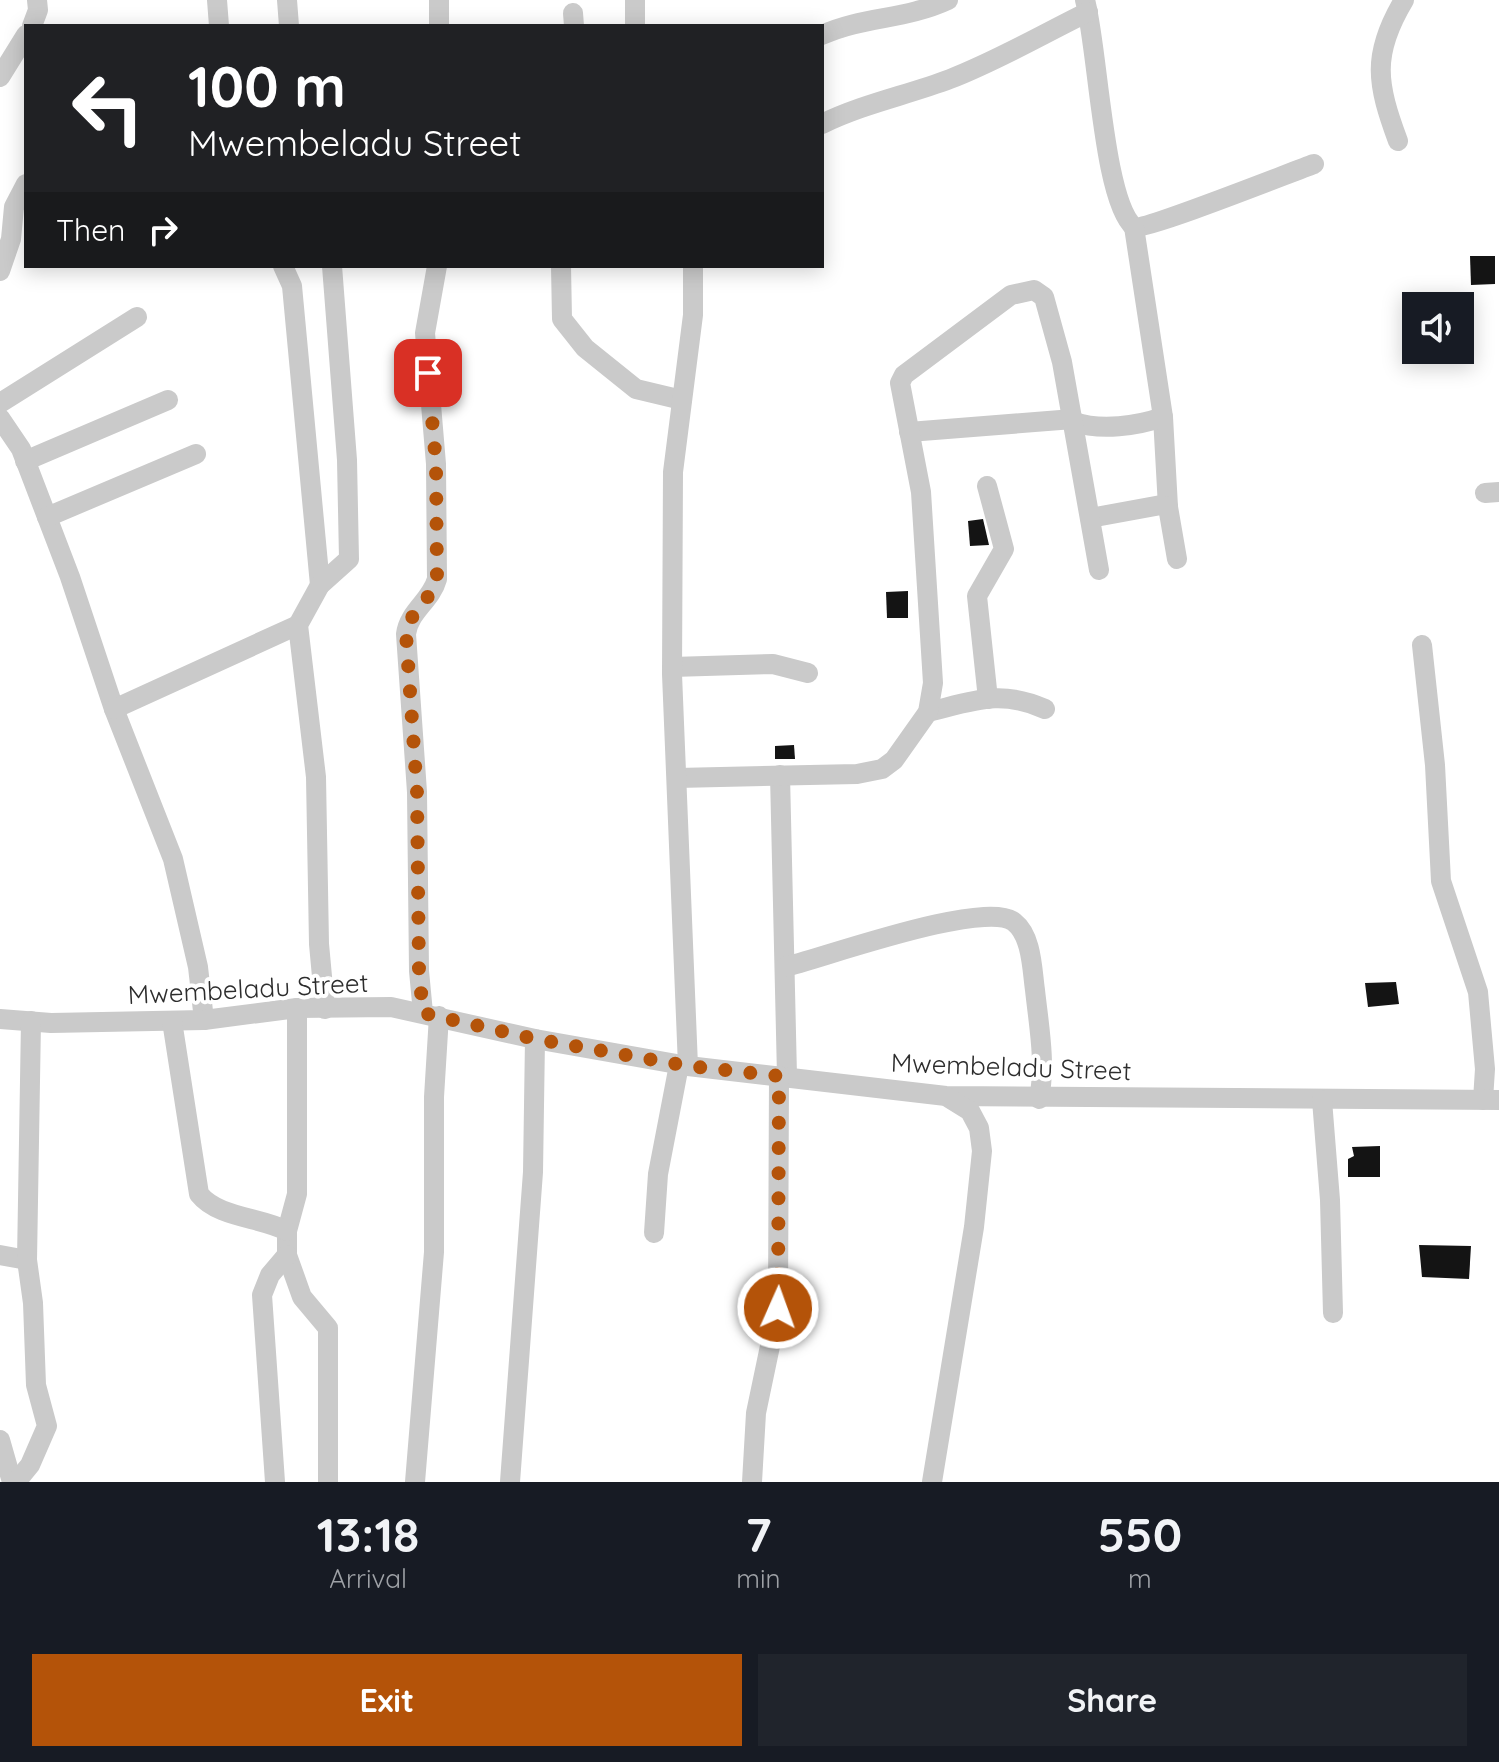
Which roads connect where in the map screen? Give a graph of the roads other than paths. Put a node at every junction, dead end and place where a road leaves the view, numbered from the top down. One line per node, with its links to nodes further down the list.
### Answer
1 (37, 0): 9 (street)
2 (217, 0): 10 (street)
3 (287, 0): 11 (street)
4 (439, 0): 12 (street)
5 (635, 0): 13 (street)
6 (948, 0): 14 (street)
7 (1404, 0): 18 (street)
8 (1087, 6): 17 (street); 21 (street)
9 (33, 24)
10 (219, 24)
11 (289, 24)
12 (439, 24)
13 (635, 24)
14 (824, 34)
15 (24, 38): 16 (street)
16 (0, 77)
17 (824, 123)
18 (1398, 141)
19 (1314, 164): 21 (street)
20 (24, 188): 27 (street)
21 (1134, 227): 32 (street)
22 (284, 268): 44 (street)
23 (332, 268): 44 (street)
24 (437, 268): 58 (street)
25 (561, 268): 30 (street)
26 (693, 268): 30 (street)
27 (0, 271)
28 (137, 317): 31 (street)
29 (168, 400): 37 (street)
30 (682, 400): 47 (street)
31 (0, 403)
32 (1163, 417): 34 (street); 39 (street)
33 (0, 418): 37 (street)
34 (1073, 420): 35 (street); 35 (street); 41 (street)
35 (909, 432): 52 (street)
36 (196, 454): 40 (street)
37 (25, 461): 40 (street)
38 (987, 486): 49 (street)
39 (1168, 507): 41 (street); 42 (street)
40 (47, 517): 50 (street)
41 (1090, 518): 43 (street)
42 (1177, 559)
43 (1099, 570)
44 (320, 585): 45 (street)
45 (298, 625): 50 (street); 57 (street)
46 (1422, 645): 69 (street)
47 (672, 667): 48 (street); 54 (street)
48 (808, 673)
49 (988, 699): 51 (street); 52 (street)
50 (114, 709): 60 (street)
51 (1045, 709)
52 (928, 712): 53 (street)
53 (780, 775): 54 (street); 55 (street)
54 (677, 778): 64 (street)
55 (785, 967): 65 (street); 67 (street)
56 (297, 1008): 57 (street, Mwembeladu Street); 60 (street, Mwembeladu Street); 70 (street)
57 (325, 1009): 58 (street, Mwembeladu Street)
58 (431, 1015): 63 (street, Mwembeladu Street); 80 (street)
59 (0, 1019): 61 (street, Mwembeladu Street)
60 (204, 1020): 62 (street, Mwembeladu Street)
61 (31, 1021): 62 (street, Mwembeladu Street); 74 (street)
62 (172, 1021): 70 (street)
63 (535, 1039): 64 (street, Mwembeladu Street); 81 (street)
64 (683, 1066): 65 (street, Mwembeladu Street); 71 (street)
65 (783, 1076): 66 (street, Mwembeladu Street); 82 (street)
66 (946, 1096): 67 (street, Mwembeladu Street); 83 (street)
67 (1039, 1099): 68 (street, Mwembeladu Street)
68 (1322, 1100): 69 (street, Mwembeladu Street); 75 (street)
69 (1491, 1100)
70 (287, 1231): 73 (street)
71 (654, 1233)
72 (0, 1255): 74 (street)
73 (287, 1255): 78 (street); 79 (street)
74 (27, 1260): 77 (street)
75 (1333, 1313)
76 (0, 1440): 77 (street)
77 (14, 1482)
78 (275, 1482)
79 (328, 1482)
80 (415, 1482)
81 (510, 1482)
82 (752, 1482)
83 (932, 1482)

